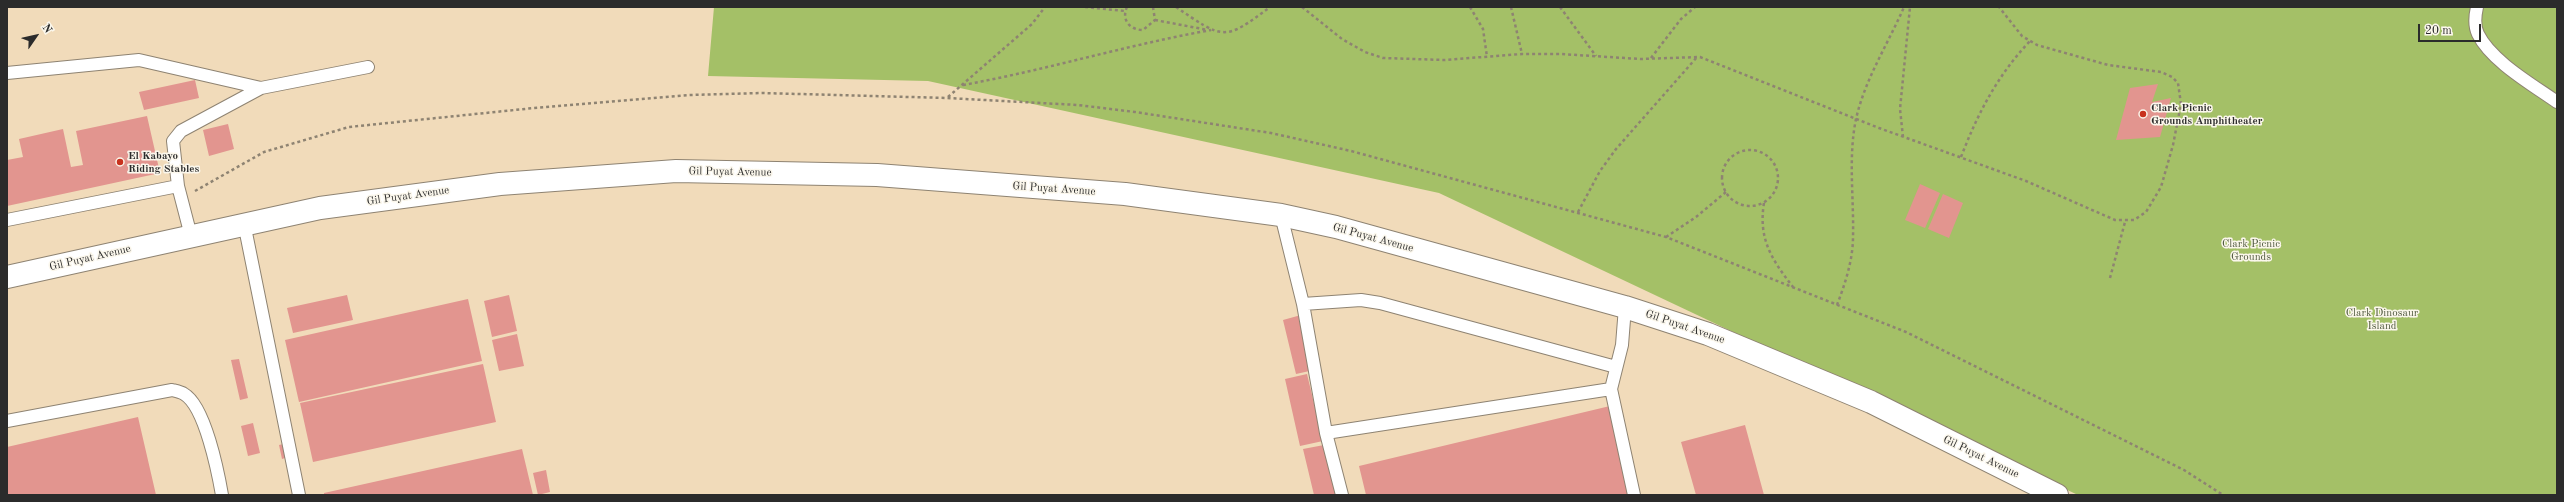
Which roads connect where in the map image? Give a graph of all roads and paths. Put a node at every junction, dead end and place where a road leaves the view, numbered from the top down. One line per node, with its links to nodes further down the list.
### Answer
1 (1045, 7): 27 (path)
2 (1085, 7): 16 (path)
3 (1127, 7): 16 (path)
4 (1153, 7): 17 (path)
5 (1176, 7): 18 (path)
6 (1270, 7): 18 (path)
7 (1302, 7): 23 (path)
8 (1470, 7): 23 (path)
9 (1511, 7): 20 (path)
10 (1560, 7): 21 (path)
11 (1695, 7): 24 (path)
12 (1904, 7): 31 (path)
13 (1910, 7): 32 (path)
14 (1999, 7): 19 (path)
15 (2477, 7): 30 (lane)
16 (1125, 11): 17 (path)
17 (1155, 20): 18 (path)
18 (1210, 30): 27 (path)
19 (2030, 41): 33 (path); 40 (path)
20 (1522, 54): 21 (path); 23 (path)
21 (1596, 56): 24 (path)
22 (1698, 56): 24 (path); 31 (path); 37 (path)
23 (1487, 57)
24 (1651, 59)
25 (368, 67): 28 (lane)
26 (7, 73): 28 (lane)
27 (964, 85): 29 (path)
28 (261, 88): 34 (lane)
29 (947, 98): 34 (path); 37 (path)
30 (2557, 102)
31 (1856, 119): 32 (path); 48 (path)
32 (1903, 137): 33 (path)
33 (1961, 157): 40 (path)
34 (179, 191): 39 (lane); 42 (lane)
35 (1726, 192): 36 (path); 36 (path); 43 (path)
36 (1764, 203): 46 (path)
37 (1578, 212): 43 (path)
38 (1281, 215): 41 (main road, Gil Puyat Avenue); 47 (lane); 49 (main road, Gil Puyat Avenue)
39 (7, 220)
40 (2125, 222): 45 (path)
41 (244, 223): 42 (main road, Gil Puyat Avenue); 55 (lane)
42 (191, 236): 44 (main road, Gil Puyat Avenue)
43 (1666, 237): 46 (path)
44 (7, 277)
45 (2110, 278)
46 (1794, 288): 48 (path)
47 (1303, 304): 50 (lane); 53 (lane)
48 (1837, 305): 59 (path)
49 (1625, 307): 50 (lane); 58 (main road, Gil Puyat Avenue)
50 (1616, 367): 51 (lane)
51 (1611, 389): 53 (lane); 57 (lane)
52 (7, 421): 54 (lane)
53 (1326, 433): 56 (lane)
54 (222, 495)
55 (299, 495)
56 (1342, 495)
57 (1634, 495)
58 (2057, 495)
59 (2223, 495)

